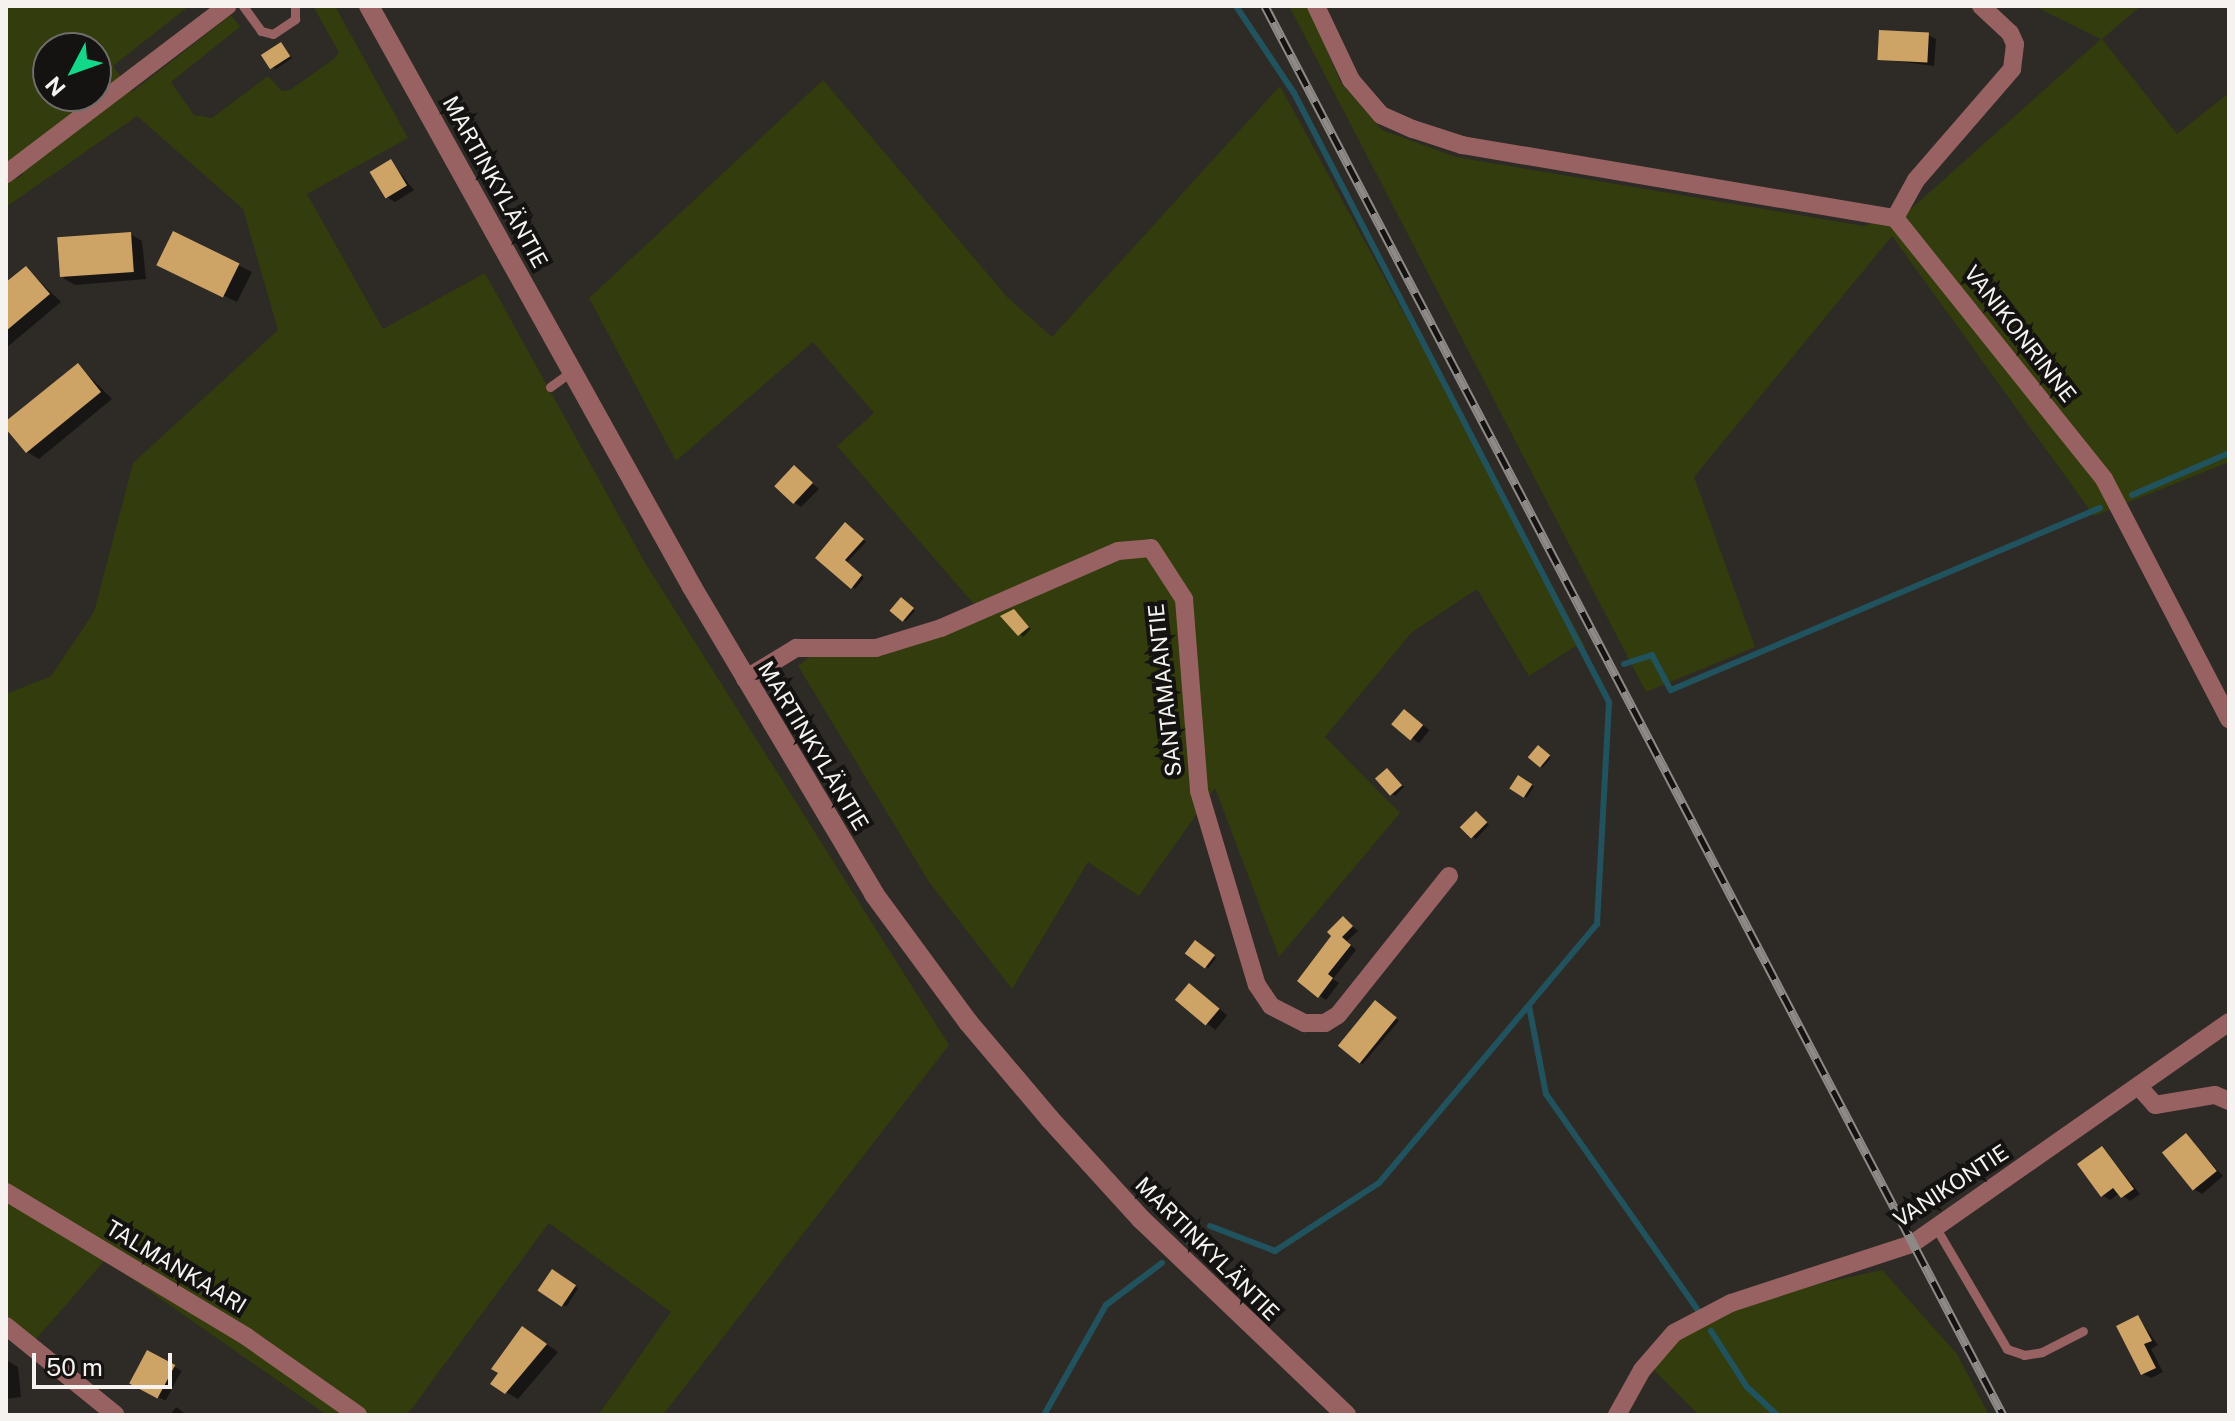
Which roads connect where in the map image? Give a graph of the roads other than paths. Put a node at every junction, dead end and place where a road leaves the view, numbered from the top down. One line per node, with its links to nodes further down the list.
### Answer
1 (227, 6): 7 (street)
2 (243, 6): 3 (lane)
3 (295, 6)
4 (369, 6): 9 (street, MARTINKYLÄNTIE)
5 (1316, 6): 8 (street)
6 (1981, 6): 8 (street)
7 (6, 174)
8 (1895, 218): 12 (street, VANIKONRINNE)
9 (573, 370): 10 (lane); 11 (street, MARTINKYLÄNTIE)
10 (550, 387)
11 (745, 679): 13 (street, SANTAMAANTIE); 23 (street, MARTINKYLÄNTIE)
12 (2229, 719)
13 (1449, 876)
14 (2229, 1022): 15 (street, VANIKONTIE)
15 (2139, 1087): 16 (street); 18 (street, VANIKONTIE)
16 (2229, 1101)
17 (6, 1192): 22 (street, TALMANKAARI)
18 (1936, 1228): 20 (lane); 24 (street, VANIKONTIE)
19 (6, 1326): 21 (street)
20 (2083, 1331)
21 (116, 1415)
22 (358, 1415)
23 (1346, 1415)
24 (1617, 1415)

